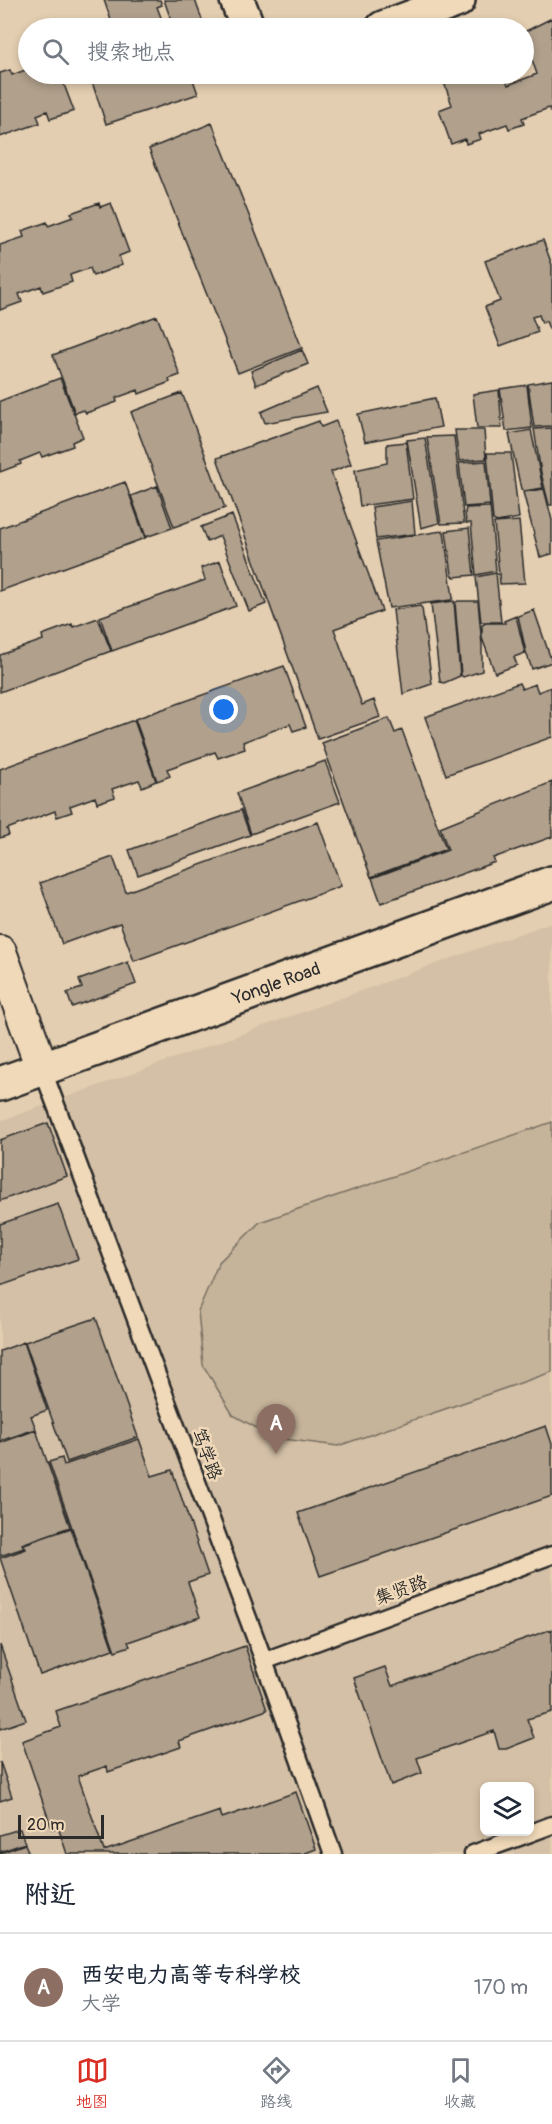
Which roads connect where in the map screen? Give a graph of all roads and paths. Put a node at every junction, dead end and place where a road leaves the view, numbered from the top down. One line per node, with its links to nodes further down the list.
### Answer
1 (237, 0): 3 (street)
2 (458, 0): 4 (street)
3 (244, 18)
4 (410, 18)
5 (552, 883): 7 (street, Yongle Road)
6 (0, 952): 7 (street)
7 (42, 1068): 8 (street, Yongle Road); 10 (lane, 笃学路)
8 (0, 1084)
9 (552, 1555): 10 (lane, 集贤路)
10 (264, 1661): 12 (lane, 笃学路)
11 (552, 1825): 13 (lane)
12 (333, 1854)
13 (473, 1854)

